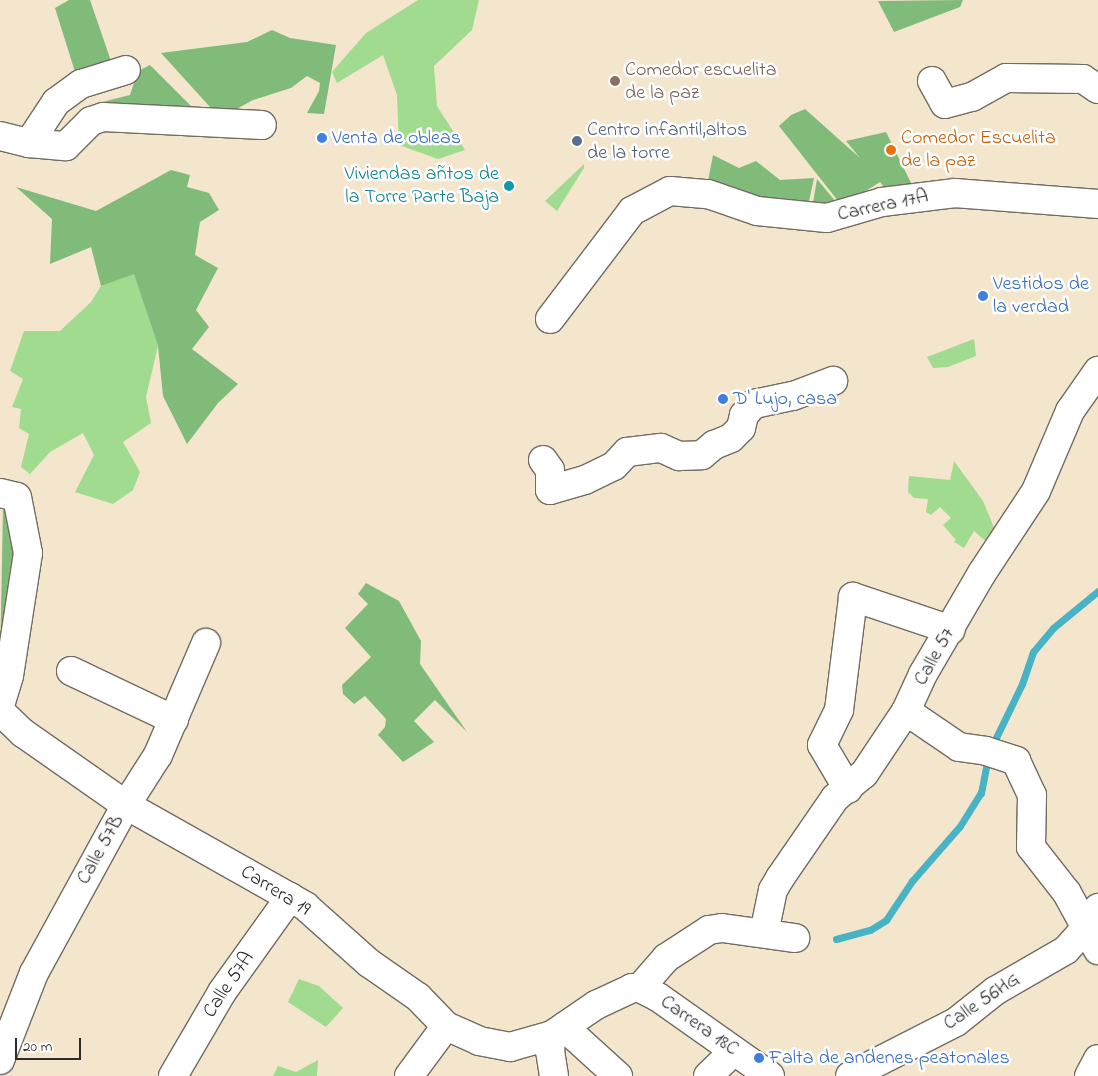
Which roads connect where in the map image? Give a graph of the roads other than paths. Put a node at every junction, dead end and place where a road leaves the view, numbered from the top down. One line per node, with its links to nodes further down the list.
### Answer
1 (126, 70): 6 (street)
2 (932, 81): 3 (street)
3 (1098, 89)
4 (262, 125): 6 (street)
5 (0, 136): 6 (street)
6 (29, 143)
7 (1098, 204): 8 (street, Carrera 17A)
8 (550, 319)
9 (1098, 371): 13 (street, Calle 57)
10 (834, 381): 11 (street)
11 (543, 460)
12 (0, 493): 16 (street)
13 (950, 630): 18 (street, Calle 57); 20 (street)
14 (206, 642): 19 (street, Calle 57B)
15 (71, 671): 19 (street)
16 (0, 706)
17 (0, 711): 21 (street, Carrera 19)
18 (906, 711): 20 (street, Calle 57); 23 (street)
19 (174, 720): 21 (street, Calle 57B)
20 (848, 789): 24 (street, Calle 57)
21 (126, 805): 22 (street, Carrera 19); 31 (street, Calle 57B)
22 (290, 897): 27 (street, Carrera 19); 32 (street, Calle 57A)
23 (1094, 929): 38 (street, Calle 56HG)
24 (764, 933): 25 (street); 26 (street)
25 (795, 938)
26 (631, 989): 28 (street); 29 (street, Carrera 18C)
27 (446, 1026): 28 (street, Carrera 19); 33 (street)
28 (561, 1029): 34 (street); 35 (street)
29 (734, 1051): 36 (street); 37 (street, Carrera 18C)
30 (1098, 1059): 39 (street)
31 (0, 1060)
32 (173, 1076)
33 (409, 1076)
34 (554, 1076)
35 (618, 1076)
36 (708, 1076)
37 (770, 1076)
38 (850, 1076)
39 (1090, 1076)

